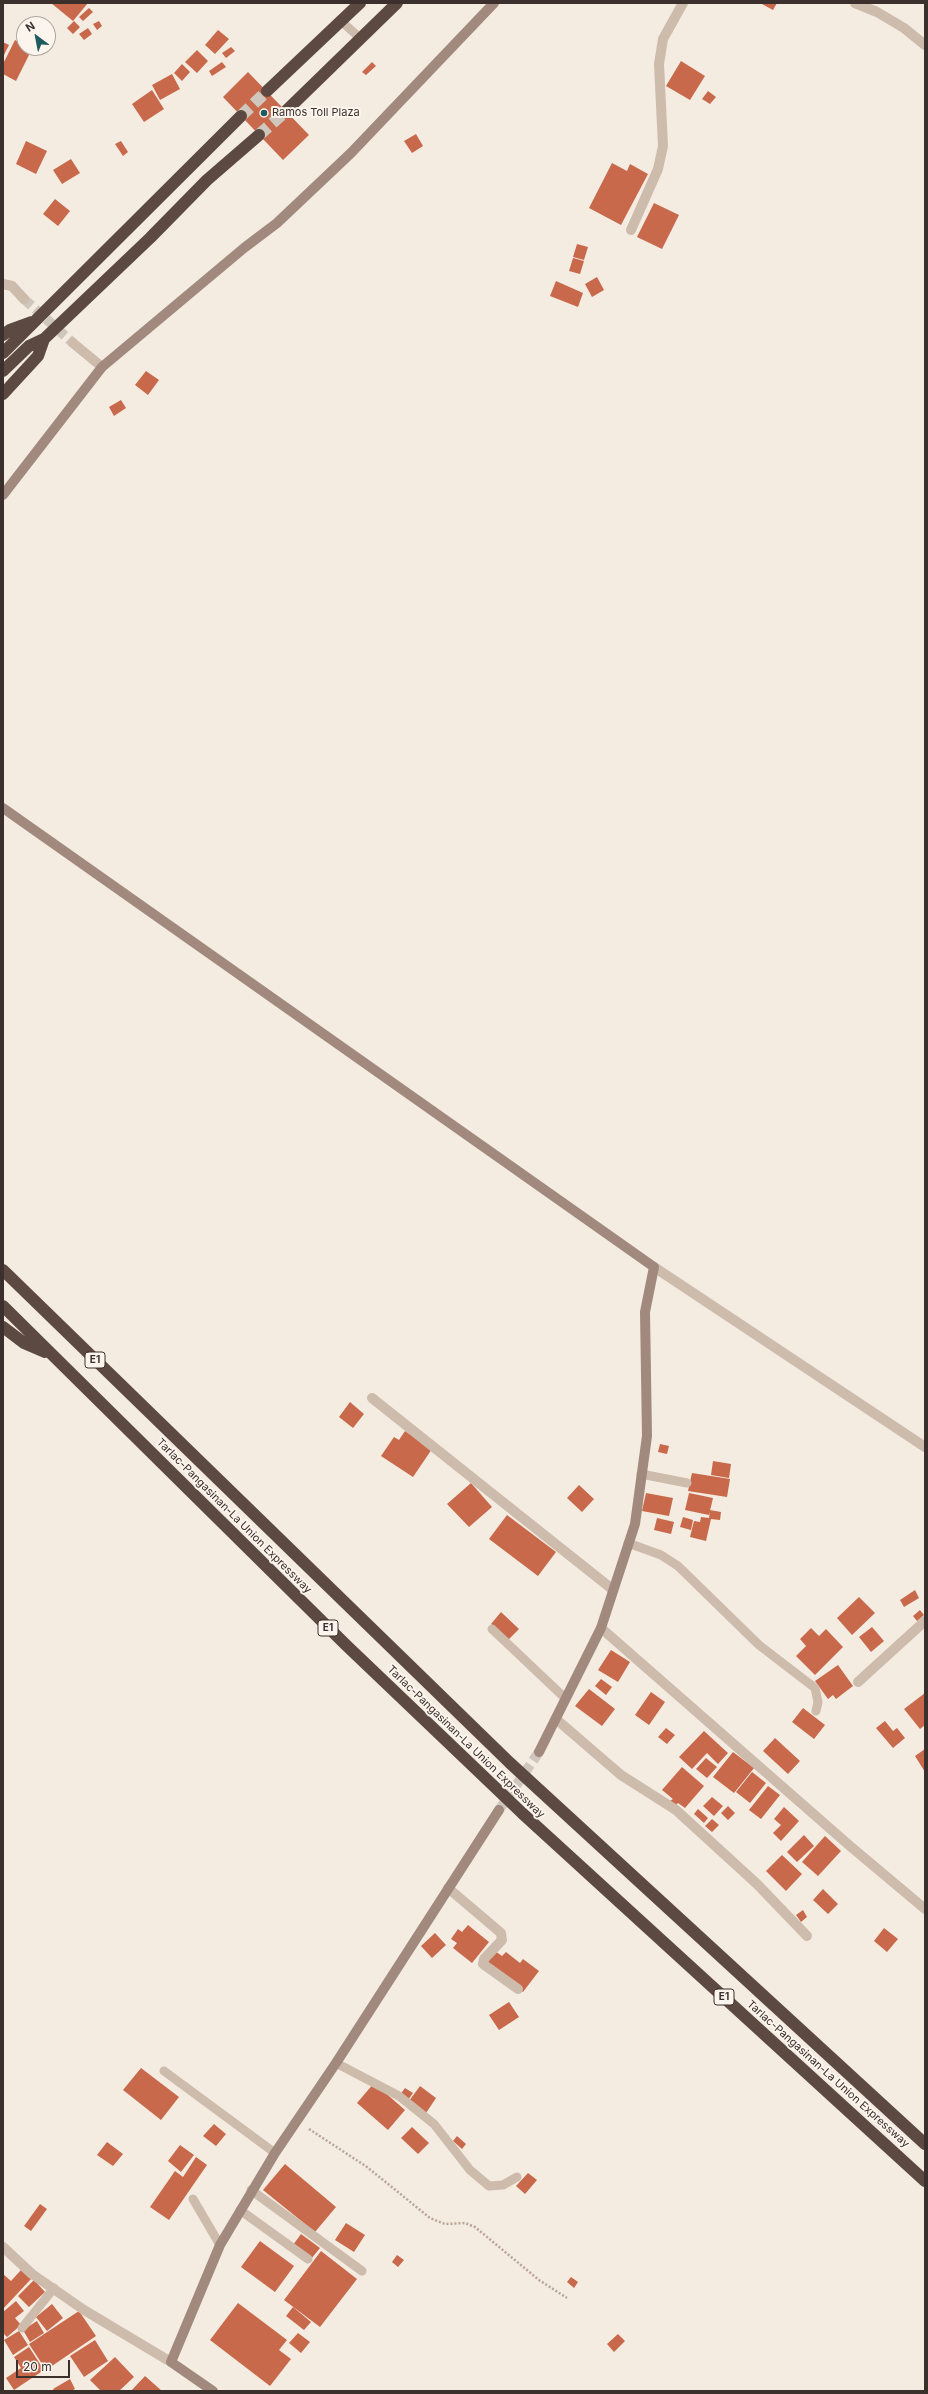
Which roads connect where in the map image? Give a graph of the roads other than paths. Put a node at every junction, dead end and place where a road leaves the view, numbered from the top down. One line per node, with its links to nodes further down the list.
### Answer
1 (353, 3): 7 (lane)
2 (360, 3): 7 (highway)
3 (397, 3): 8 (highway)
4 (494, 3): 22 (street)
5 (683, 3): 14 (street)
6 (855, 3): 9 (street)
7 (341, 21): 8 (lane); 10 (highway)
8 (361, 39): 11 (highway)
9 (925, 45)
10 (267, 92)
11 (286, 110)
12 (241, 116): 17 (highway)
13 (259, 135): 19 (highway)
14 (631, 230)
15 (3, 284): 16 (street)
16 (24, 299)
17 (35, 321): 18 (highway); 21 (highway)
18 (3, 336)
19 (44, 339): 23 (highway); 24 (highway)
20 (73, 343): 22 (street)
21 (3, 353)
22 (102, 367): 25 (street)
23 (3, 371)
24 (3, 394)
25 (3, 495)
26 (3, 808): 27 (street)
27 (654, 1267): 33 (street); 34 (street)
28 (3, 1270): 53 (highway, Tarlac-Pangasinan-La Union Expressway / E1)
29 (3, 1306): 31 (highway, Tarlac-Pangasinan-La Union Expressway / E1)
30 (3, 1327): 31 (highway)
31 (55, 1357): 56 (highway, Tarlac-Pangasinan-La Union Expressway / E1)
32 (372, 1398): 37 (street)
33 (925, 1447)
34 (641, 1474): 35 (lane); 36 (street)
35 (687, 1483)
36 (628, 1543): 37 (street); 43 (lane)
37 (612, 1589): 39 (street)
38 (925, 1621): 41 (street)
39 (601, 1628): 42 (street); 48 (street)
40 (492, 1629): 42 (lane)
41 (858, 1682)
42 (566, 1699): 44 (street)
43 (816, 1711)
44 (556, 1719): 45 (street); 49 (street)
45 (539, 1752)
46 (499, 1810): 47 (street)
47 (448, 1888): 50 (street); 51 (street)
48 (925, 1909)
49 (807, 1936)
50 (518, 1989)
51 (336, 2063): 54 (street); 55 (lane)
52 (164, 2071): 54 (lane)
53 (925, 2144)
54 (275, 2152): 57 (street)
55 (517, 2178)
56 (925, 2181)
57 (251, 2190): 59 (street); 63 (lane)
58 (193, 2198): 60 (lane)
59 (240, 2210): 60 (street); 62 (lane)
60 (220, 2245): 66 (street)
61 (3, 2248): 64 (street)
62 (308, 2259)
63 (362, 2271)
64 (54, 2288): 65 (lane); 66 (street)
65 (22, 2328)
66 (171, 2362): 67 (street)
67 (213, 2391)

